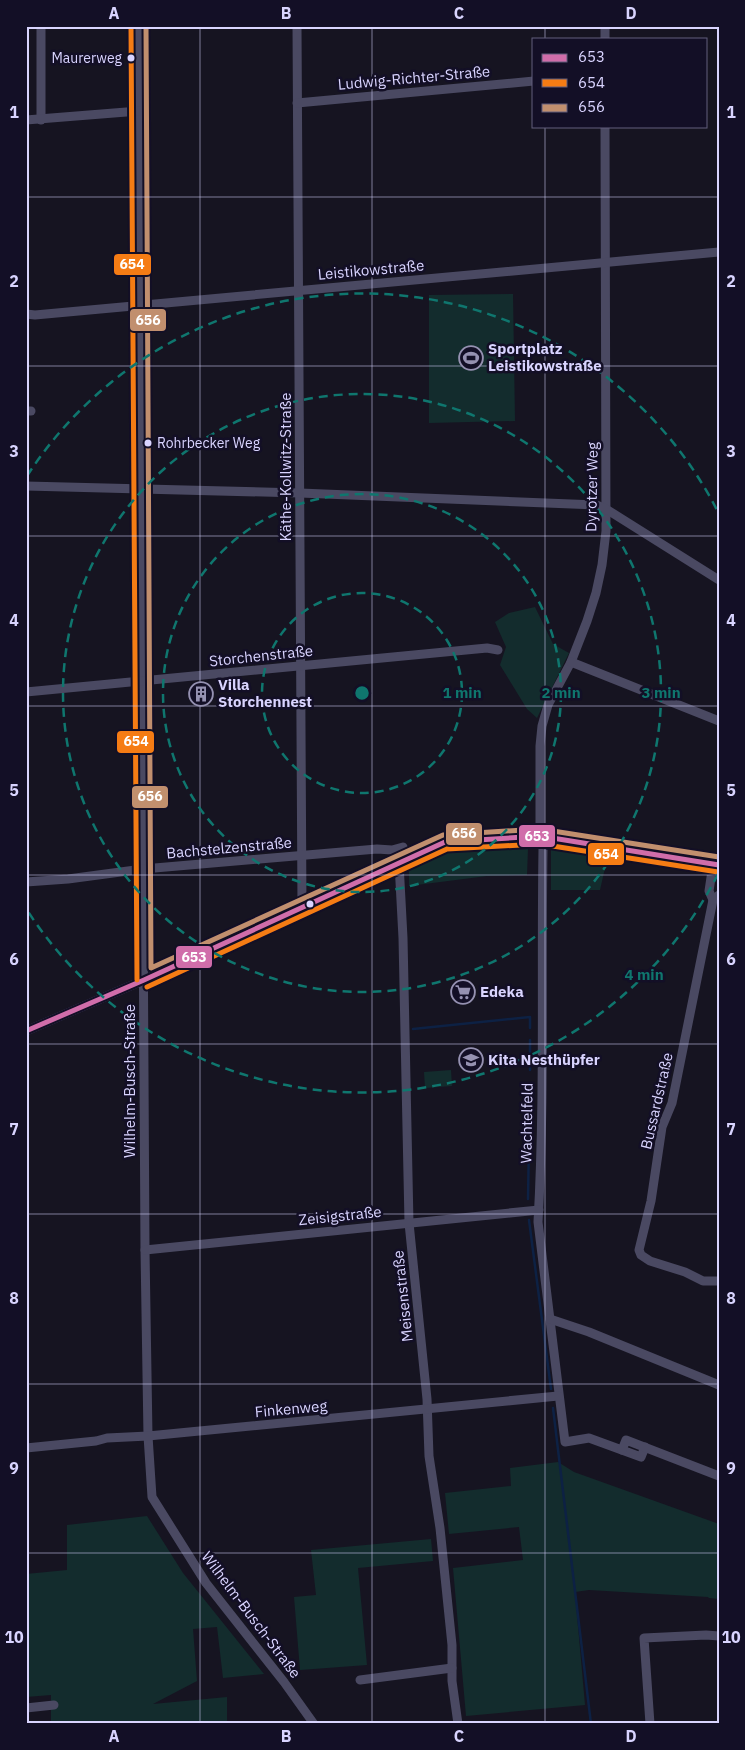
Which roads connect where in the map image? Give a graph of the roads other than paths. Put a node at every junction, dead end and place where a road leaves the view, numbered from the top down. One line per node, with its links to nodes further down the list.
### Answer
1 (41, 26): 8 (street)
2 (138, 26): 6 (street, Wilhelm-Busch-Straße)
3 (297, 26): 5 (street, Käthe-Kollwitz-Straße)
4 (532, 81): 5 (street, Ludwig-Richter-Straße)
5 (297, 103): 12 (street, Käthe-Kollwitz-Straße)
6 (139, 112): 8 (street); 13 (street, Wilhelm-Busch-Straße)
7 (26, 120): 8 (street)
8 (41, 120)
9 (605, 128): 11 (street, Dyrotzer Weg)
10 (719, 252): 11 (street, Leistikowstraße)
11 (605, 263): 12 (street, Leistikowstraße); 18 (street, Dyrotzer Weg)
12 (298, 291): 13 (street, Leistikowstraße); 17 (street, Käthe-Kollwitz-Straße)
13 (140, 306): 14 (street, Leistikowstraße); 16 (street, Wilhelm-Busch-Straße)
14 (26, 314)
15 (26, 486): 16 (street)
16 (142, 488): 17 (street); 23 (street, Wilhelm-Busch-Straße)
17 (300, 493): 18 (street); 22 (street, Käthe-Kollwitz-Straße)
18 (606, 509): 19 (street); 21 (street, Dyrotzer Weg)
19 (719, 580)
20 (498, 650): 22 (street, Storchenstraße)
21 (571, 662): 25 (street); 26 (street, Dyrotzer Weg)
22 (300, 665): 23 (street, Storchenstraße); 28 (street, Käthe-Kollwitz-Straße)
23 (142, 681): 24 (street, Storchenstraße); 31 (street, Wilhelm-Busch-Straße)
24 (26, 692)
25 (719, 721)
26 (540, 836): 29 (street); 30 (street); 37 (street, Wachtelfeld)
27 (403, 848): 28 (street, Bachstelzenstraße)
28 (301, 856): 31 (street, Bachstelzenstraße); 34 (street, Käthe-Kollwitz-Straße)
29 (400, 864): 34 (street); 38 (street, Meisenstraße)
30 (716, 865): 33 (street, Bussardstraße)
31 (143, 869): 32 (street, Bachstelzenstraße); 35 (street, Wilhelm-Busch-Straße)
32 (26, 882)
33 (716, 897): 40 (street, Bussardstraße)
34 (302, 907): 35 (street)
35 (144, 980): 36 (street); 39 (street, Wilhelm-Busch-Straße)
36 (26, 1031)
37 (539, 1210): 38 (street, Zeisigstraße); 41 (street, Wachtelfeld)
38 (409, 1223): 39 (street, Zeisigstraße); 44 (street, Meisenstraße)
39 (145, 1250): 45 (street, Wilhelm-Busch-Straße)
40 (719, 1281)
41 (550, 1320): 42 (street); 43 (street, Wachtelfeld)
42 (719, 1385)
43 (558, 1396): 44 (street, Finkenweg); 47 (street, Wachtelfeld)
44 (427, 1410): 45 (street, Finkenweg); 49 (street, Meisenstraße)
45 (148, 1436): 46 (street, Finkenweg); 53 (street, Wilhelm-Busch-Straße)
46 (26, 1448)
47 (719, 1476)
48 (719, 1636): 55 (street)
49 (452, 1668): 50 (street); 54 (street, Meisenstraße)
50 (360, 1680)
51 (54, 1705): 52 (street)
52 (26, 1708)
53 (314, 1724)
54 (458, 1724)
55 (650, 1724)

